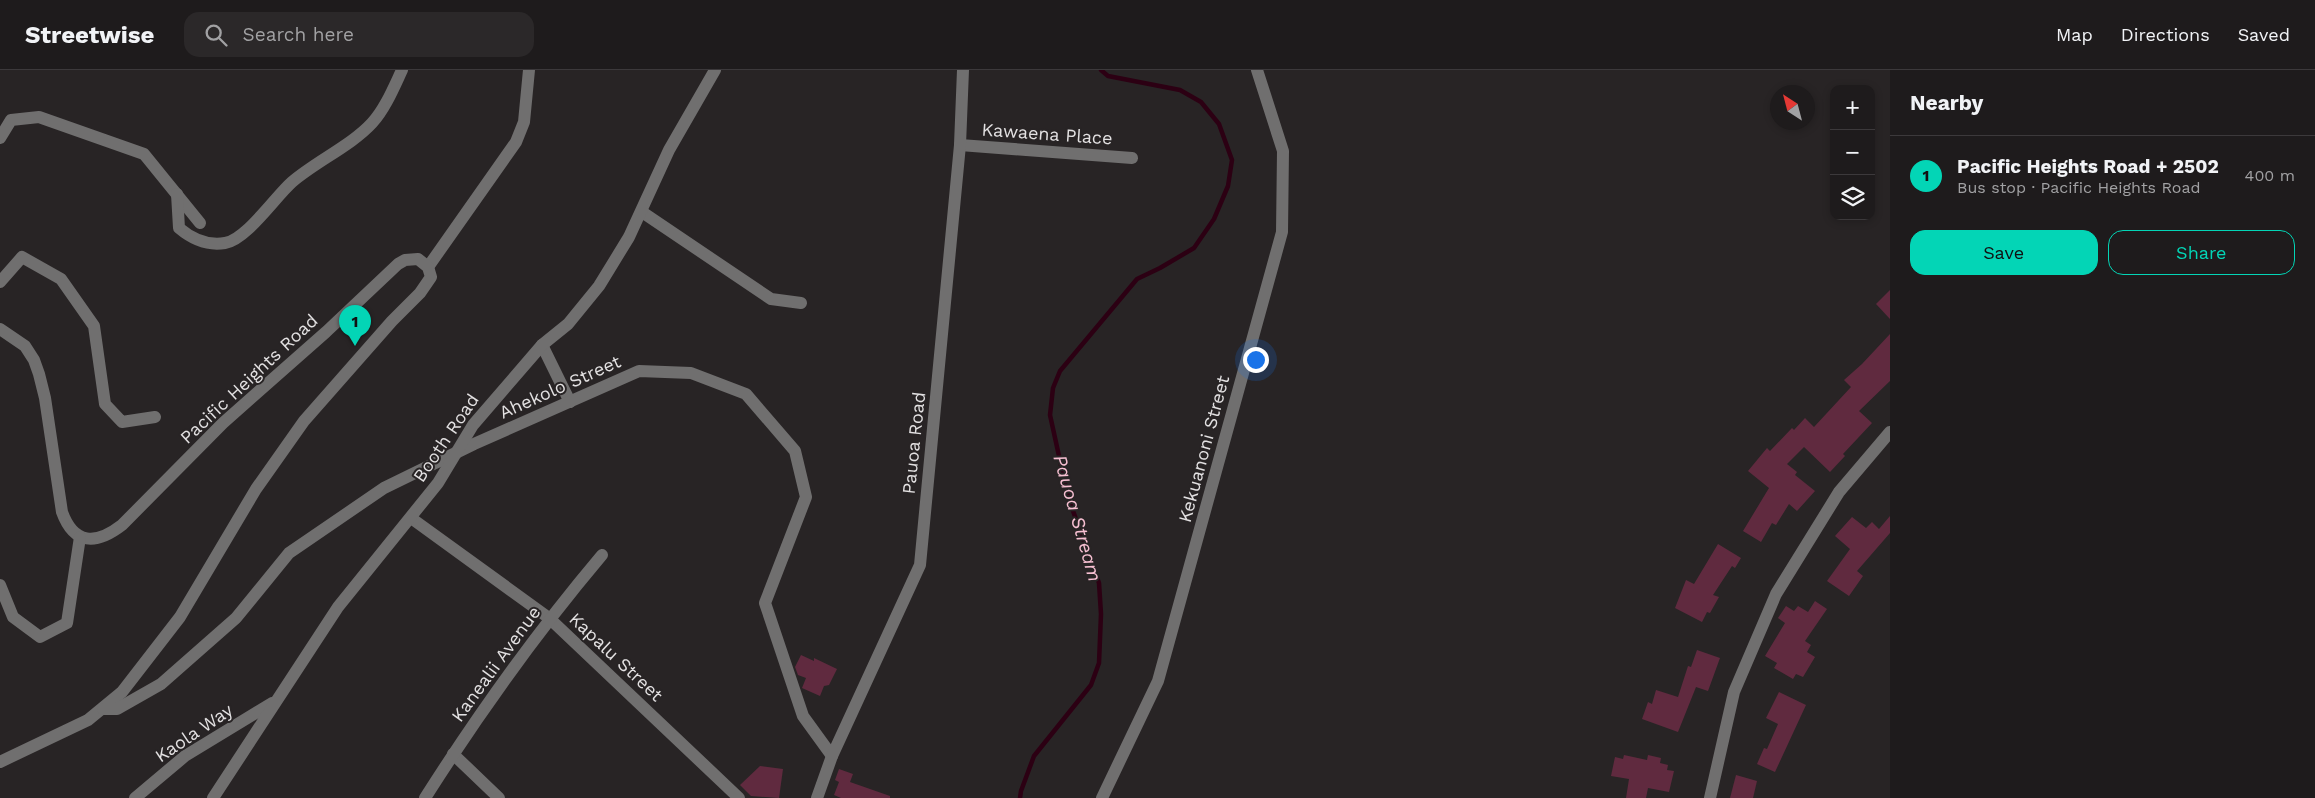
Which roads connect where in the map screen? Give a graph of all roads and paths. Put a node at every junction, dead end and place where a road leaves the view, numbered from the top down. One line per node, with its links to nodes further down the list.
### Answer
1 (402, 70): 9 (street)
2 (529, 70): 12 (street)
3 (715, 70): 10 (street, Booth Road)
4 (964, 70): 7 (street, Pauoa Road)
5 (1256, 70): 37 (street, Kekuanoni Street)
6 (0, 138): 9 (street)
7 (960, 145): 8 (street, Kawaena Place); 29 (street, Pauoa Road)
8 (1132, 158)
9 (177, 194): 11 (street)
10 (642, 212): 14 (street); 16 (street, Booth Road)
11 (200, 223)
12 (428, 267): 22 (street, Pacific Heights Road); 27 (street)
13 (0, 282): 18 (street)
14 (801, 303)
15 (0, 329): 22 (street)
16 (542, 345): 17 (street); 20 (street, Booth Road)
17 (570, 402): 20 (street, Ahekolo Street); 29 (street, Ahekolo Street)
18 (155, 417)
19 (1890, 432): 38 (street)
20 (457, 453): 21 (street, Booth Road); 27 (street, Ahekolo Street)
21 (411, 518): 25 (street, Kapalu Street); 26 (street, Booth Road)
22 (80, 537): 24 (street)
23 (602, 555): 25 (street, Kanealii Avenue)
24 (0, 585)
25 (549, 618): 28 (street, Kanealii Avenue); 35 (street, Kapalu Street)
26 (276, 701): 31 (street, Kaola Way); 32 (street, Booth Road)
27 (103, 709): 30 (street)
28 (453, 754): 33 (street, Kanealii Avenue); 34 (street)
29 (832, 756): 36 (street, Pauoa Road)
30 (0, 762)
31 (135, 798)
32 (214, 798)
33 (425, 798)
34 (499, 798)
35 (739, 798)
36 (816, 798)
37 (1102, 798)
38 (1710, 798)

